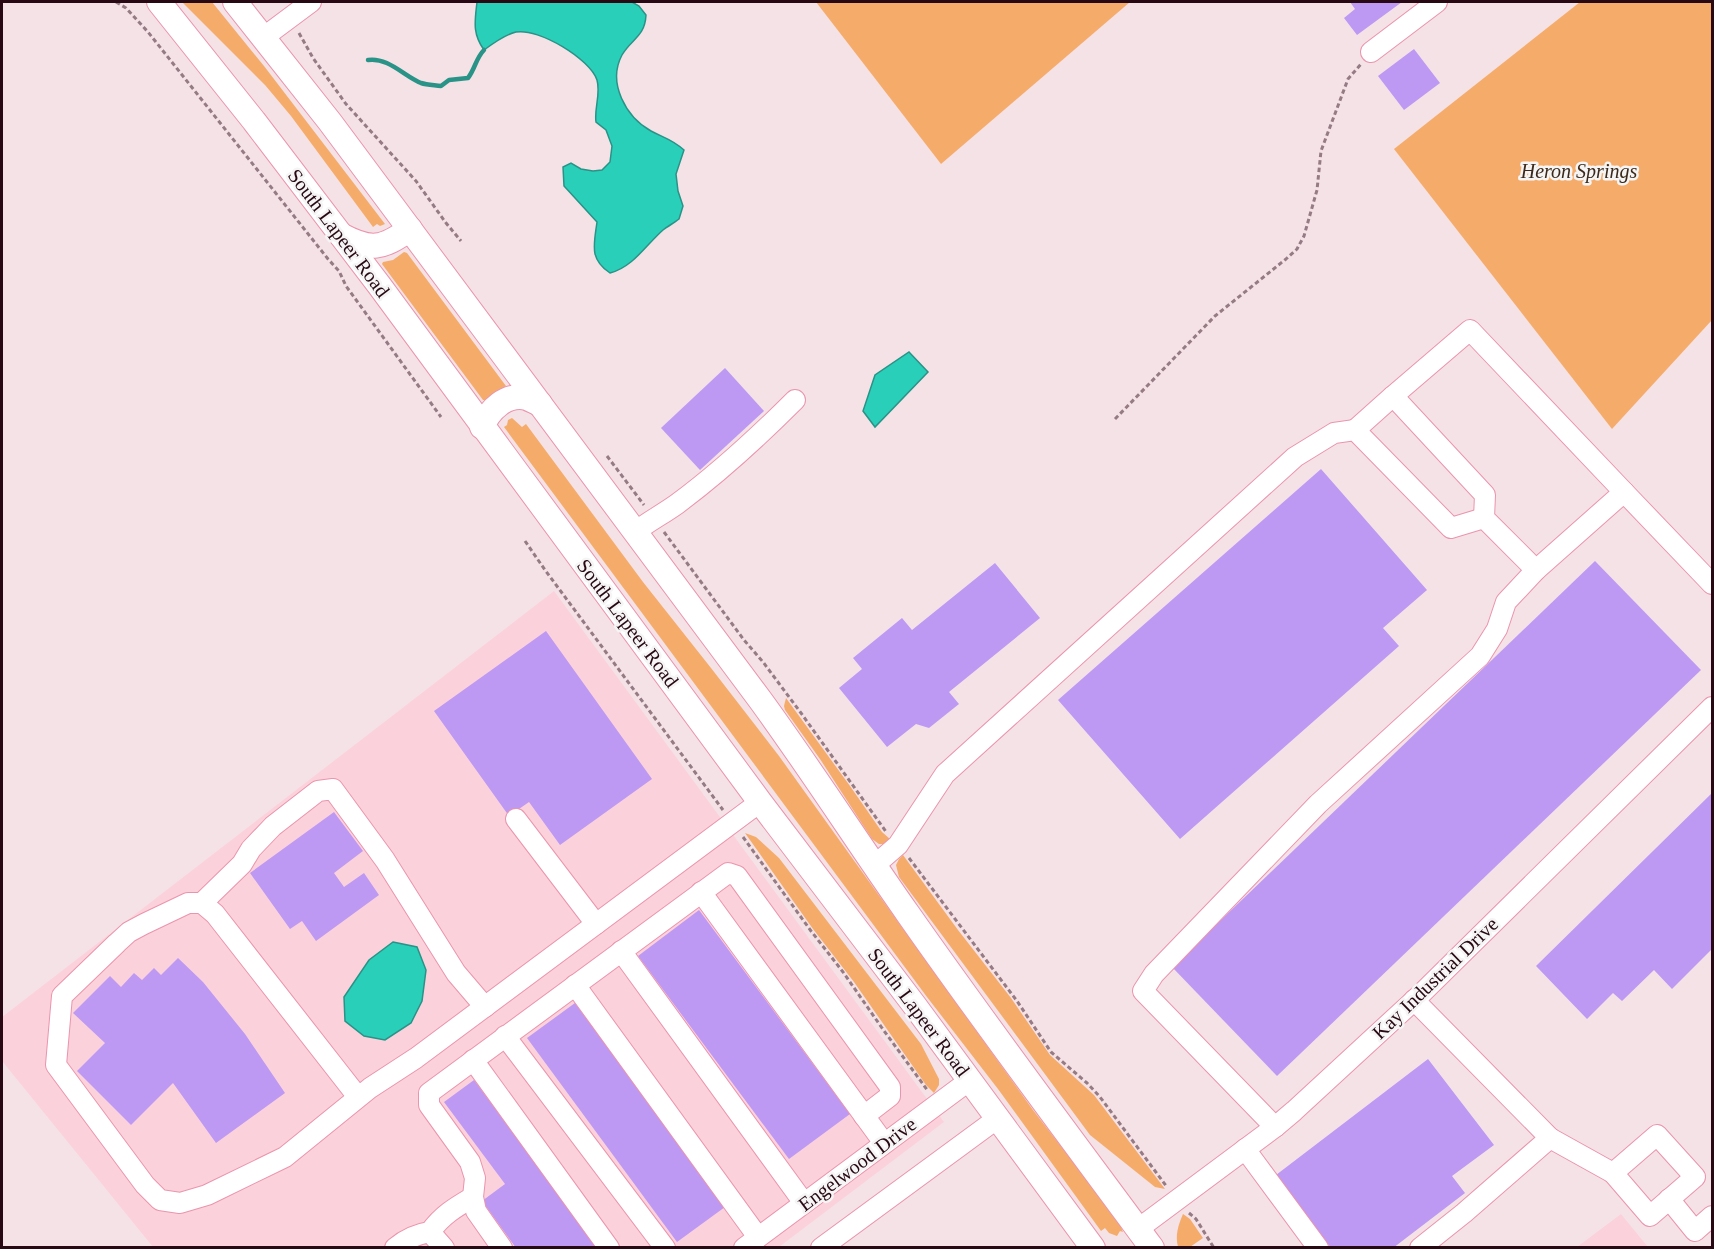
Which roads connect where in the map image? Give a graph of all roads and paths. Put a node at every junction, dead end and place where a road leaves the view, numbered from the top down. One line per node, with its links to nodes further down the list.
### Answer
1 (116, 2): 15 (path)
2 (159, 2): 10 (main road, South Lapeer Road)
3 (235, 2): 7 (main road)
4 (311, 2): 6 (street)
5 (1437, 2): 8 (street)
6 (289, 19): 7 (street); 11 (path)
7 (264, 37): 9 (main road)
8 (1371, 52): 16 (path)
9 (410, 229): 10 (main road); 14 (main road)
10 (341, 234): 17 (main road, South Lapeer Road)
11 (461, 241)
12 (1393, 396): 18 (street); 20 (street); 21 (street)
13 (795, 400): 22 (street)
14 (540, 404): 17 (main road); 22 (main road)
15 (441, 417)
16 (1115, 419)
17 (482, 427): 27 (main road, South Lapeer Road)
18 (1355, 430): 21 (street); 31 (street)
19 (607, 456): 22 (path)
20 (1624, 492): 24 (street); 25 (street)
21 (1484, 518): 24 (street)
22 (644, 525): 31 (path); 32 (main road)
23 (525, 541): 28 (path)
24 (1536, 570): 47 (street)
25 (1713, 584)
26 (1713, 706): 38 (street, Kay Industrial Drive)
27 (760, 802): 35 (street); 42 (main road, South Lapeer Road)
28 (724, 810)
29 (516, 819): 35 (street)
30 (740, 834): 43 (path)
31 (898, 844): 32 (street); 52 (path)
32 (874, 865): 59 (main road)
33 (701, 892): 36 (street); 45 (street); 45 (street)
34 (202, 903): 39 (street); 44 (street); 44 (street)
35 (596, 924): 39 (street)
36 (621, 951): 37 (street); 55 (street)
37 (574, 985): 40 (street); 60 (street)
38 (1414, 1000): 47 (street, Kay Industrial Drive); 48 (street)
39 (485, 1007): 44 (street)
40 (505, 1036): 41 (street); 65 (street)
41 (473, 1060): 53 (street); 64 (street)
42 (970, 1080): 46 (main road, South Lapeer Road); 49 (street, Engelwood Drive)
43 (924, 1087)
44 (358, 1097)
45 (864, 1116): 49 (street)
46 (998, 1118): 66 (street); 67 (main road, South Lapeer Road)
47 (1275, 1127): 50 (street, Kay Industrial Drive)
48 (1550, 1138): 51 (street); 70 (street)
49 (884, 1143): 55 (street, Engelwood Drive)
50 (1245, 1149): 59 (street, Kay Industrial Drive); 69 (street)
51 (1613, 1173): 54 (street); 54 (street)
52 (1168, 1188)
53 (473, 1197): 58 (street); 63 (street)
54 (1669, 1199): 57 (street)
55 (804, 1203): 60 (street, Engelwood Drive)
56 (1186, 1211): 68 (path)
57 (1713, 1216)
58 (430, 1232): 61 (street); 62 (street)
59 (1139, 1241)
60 (751, 1242)
61 (394, 1248)
62 (444, 1248)
63 (502, 1248)
64 (609, 1248)
65 (665, 1248)
66 (821, 1248)
67 (1093, 1248)
68 (1214, 1248)
69 (1318, 1248)
70 (1420, 1248)

